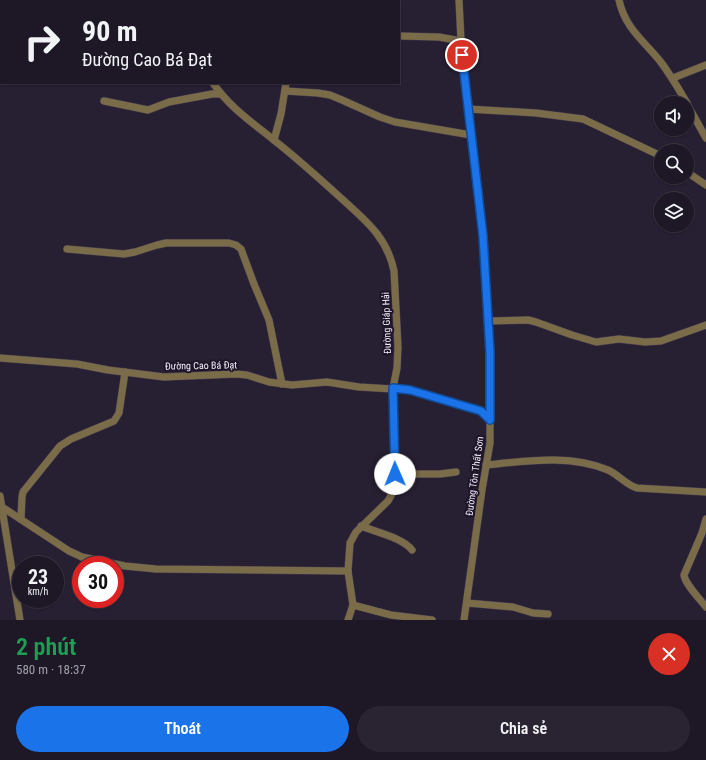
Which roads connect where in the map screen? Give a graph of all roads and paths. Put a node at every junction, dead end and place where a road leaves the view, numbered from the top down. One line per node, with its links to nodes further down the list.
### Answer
1 (459, 0): 4 (street, Đường Tôn Thất Sơn)
2 (619, 0): 6 (street)
3 (400, 36): 4 (street)
4 (461, 41): 13 (street, Đường Tôn Thất Sơn)
5 (706, 65): 6 (street)
6 (672, 78): 11 (street)
7 (214, 84): 10 (street, Đường Giáp Hải)
8 (286, 84): 9 (street)
9 (285, 91): 15 (street); 17 (street)
10 (221, 94): 12 (street); 17 (street, Đường Giáp Hải)
11 (683, 96)
12 (104, 101)
13 (468, 109): 15 (street, Đường Tôn Thất Sơn); 18 (street)
14 (694, 116): 16 (street)
15 (471, 135): 22 (street, Đường Tôn Thất Sơn)
16 (706, 138)
17 (274, 140): 27 (street, Đường Giáp Hải)
18 (654, 153)
19 (703, 179): 20 (street)
20 (706, 185)
21 (67, 249): 26 (street)
22 (488, 321): 23 (street); 28 (street, Đường Tôn Thất Sơn)
23 (706, 325)
24 (0, 358): 25 (street, Đường Cao Bá Đạt)
25 (126, 372): 26 (street, Đường Cao Bá Đạt); 34 (street)
26 (282, 384): 27 (street, Đường Cao Bá Đạt)
27 (393, 388): 28 (street, Đường Cao Bá Đạt); 31 (street, Đường Giáp Hải)
28 (490, 420): 29 (street, Đường Tôn Thất Sơn)
29 (486, 465): 32 (street); 39 (street, Đường Tôn Thất Sơn)
30 (456, 472): 31 (street)
31 (395, 474): 36 (street, Đường Giáp Hải)
32 (706, 492)
33 (1, 502): 34 (street); 43 (street)
34 (21, 519): 38 (street)
35 (706, 519): 41 (street)
36 (361, 526): 37 (street); 38 (street, Đường Giáp Hải)
37 (412, 550)
38 (348, 571): 40 (street, Đường Giáp Hải)
39 (467, 603): 42 (street); 46 (street, Đường Tôn Thất Sơn)
40 (353, 605): 44 (street, Đường Giáp Hải); 45 (street)
41 (706, 607)
42 (548, 614)
43 (20, 620)
44 (348, 620)
45 (432, 620)
46 (464, 620)

